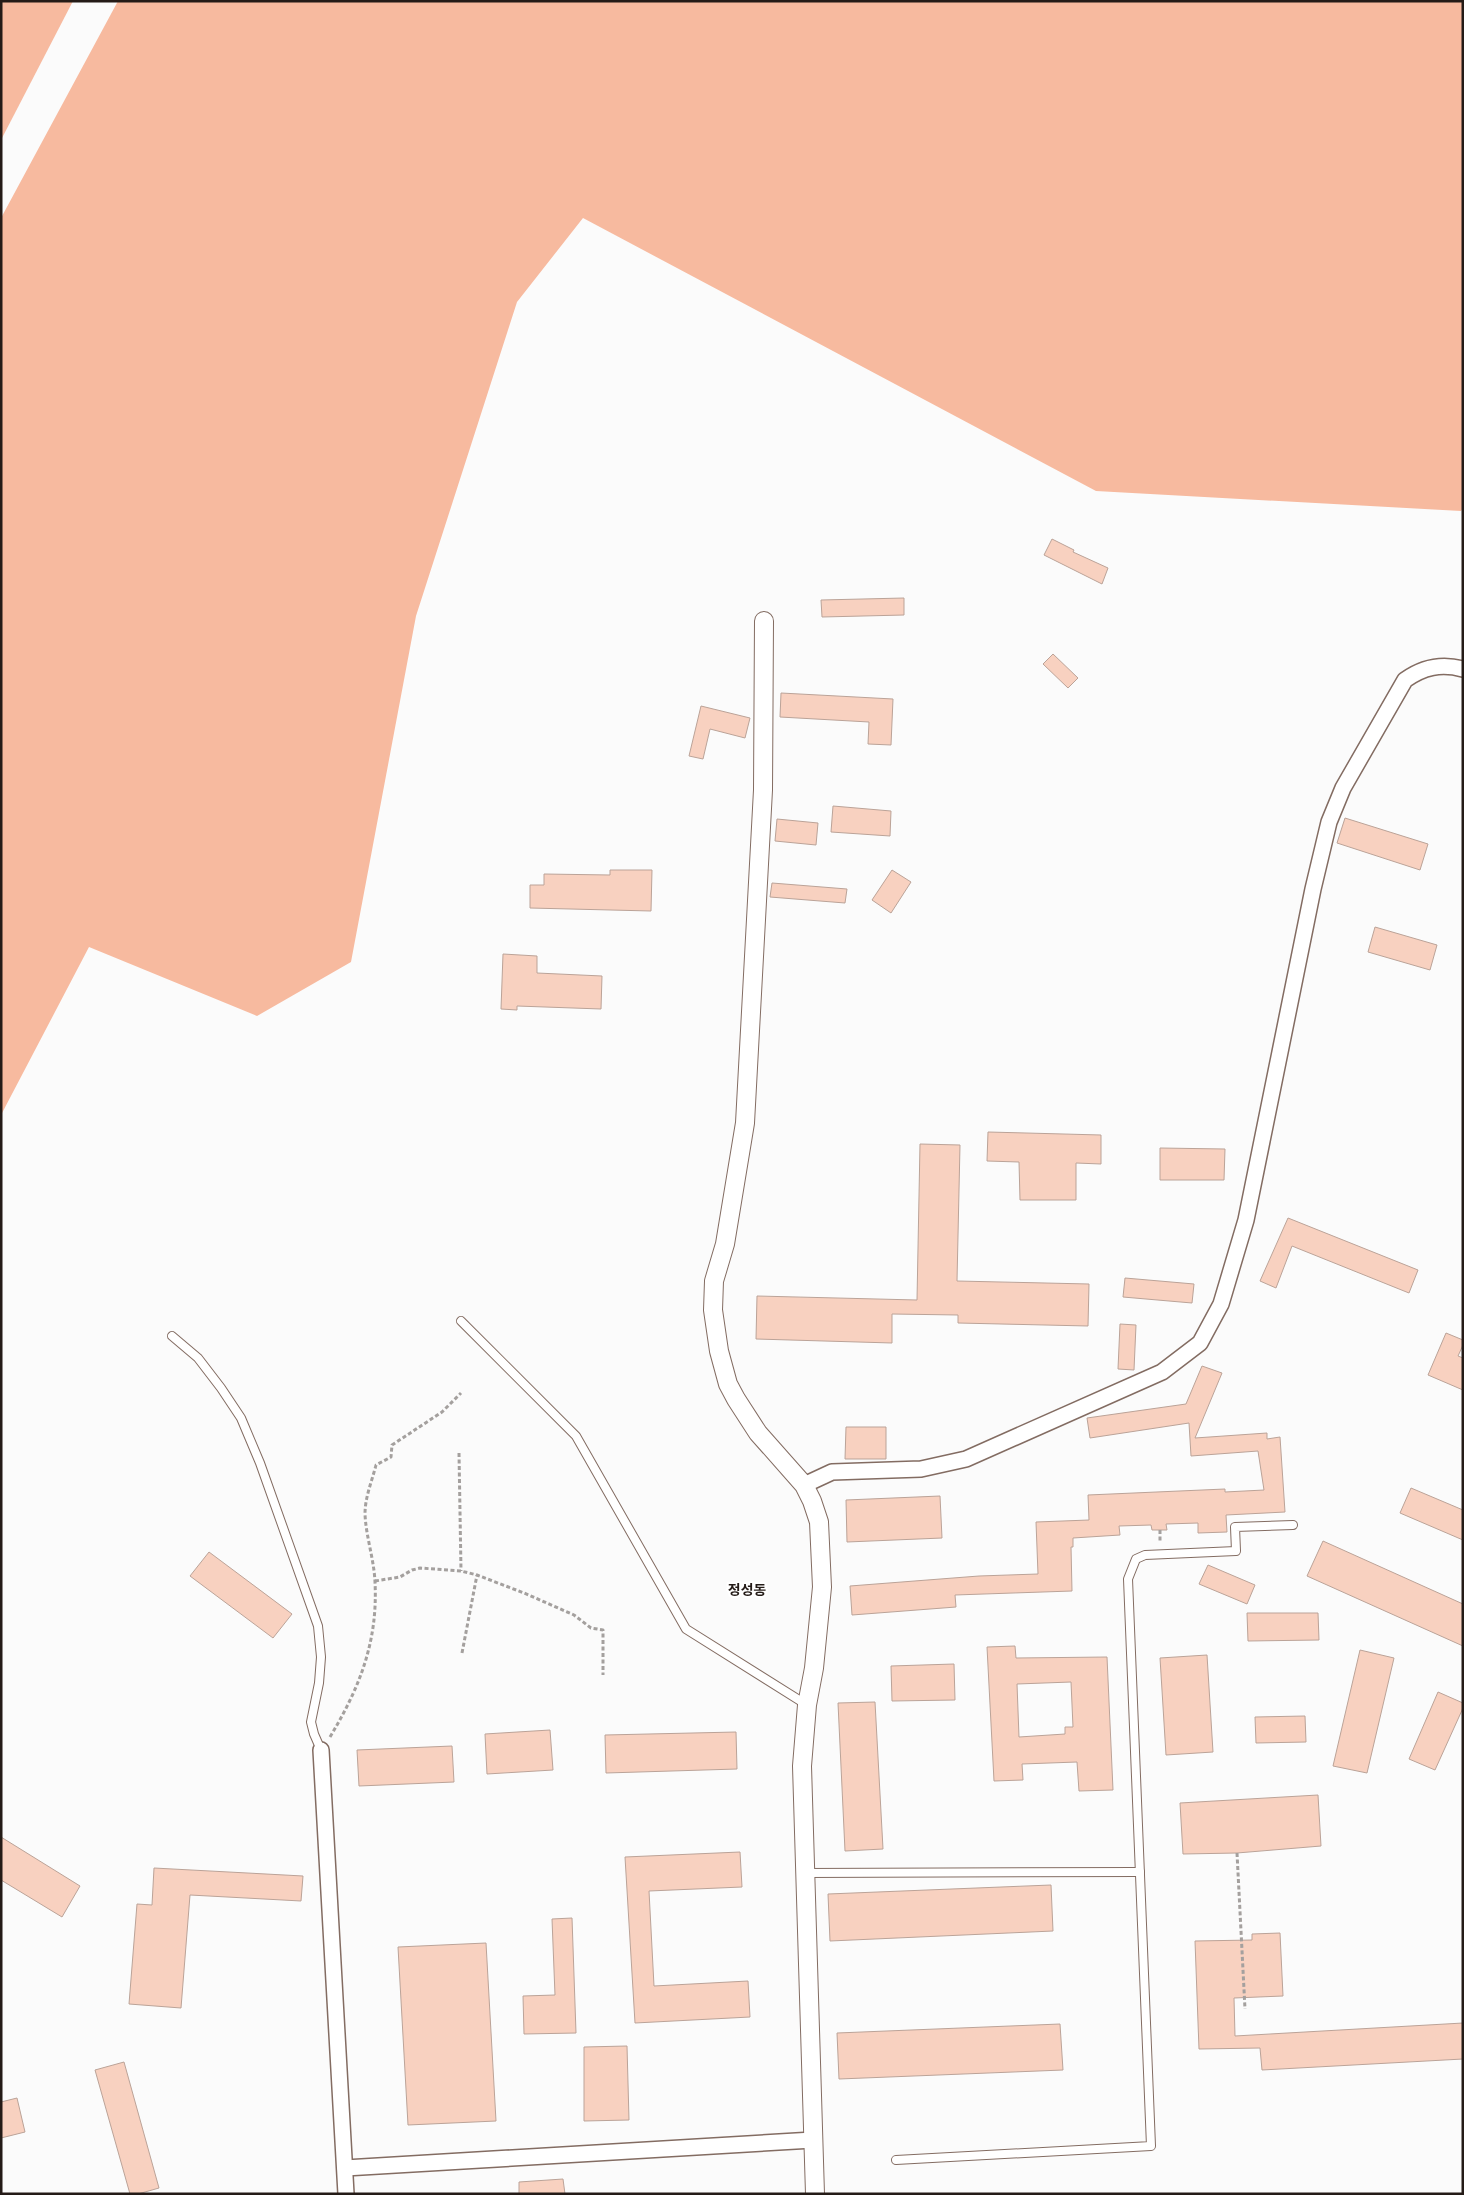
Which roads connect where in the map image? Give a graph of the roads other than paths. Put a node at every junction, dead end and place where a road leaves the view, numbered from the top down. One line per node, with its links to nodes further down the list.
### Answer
1 (764, 621): 5 (street)
2 (1463, 669): 5 (street)
3 (461, 1321): 7 (lane)
4 (172, 1336): 8 (lane)
5 (804, 1485): 7 (street)
6 (1293, 1525): 9 (lane)
7 (807, 1706): 10 (street)
8 (321, 1750): 13 (street)
9 (1140, 1872): 10 (lane); 12 (lane)
10 (805, 1873): 11 (street)
11 (813, 2140): 13 (street); 15 (street)
12 (896, 2160)
13 (345, 2168): 14 (street)
14 (346, 2194)
15 (815, 2194)

